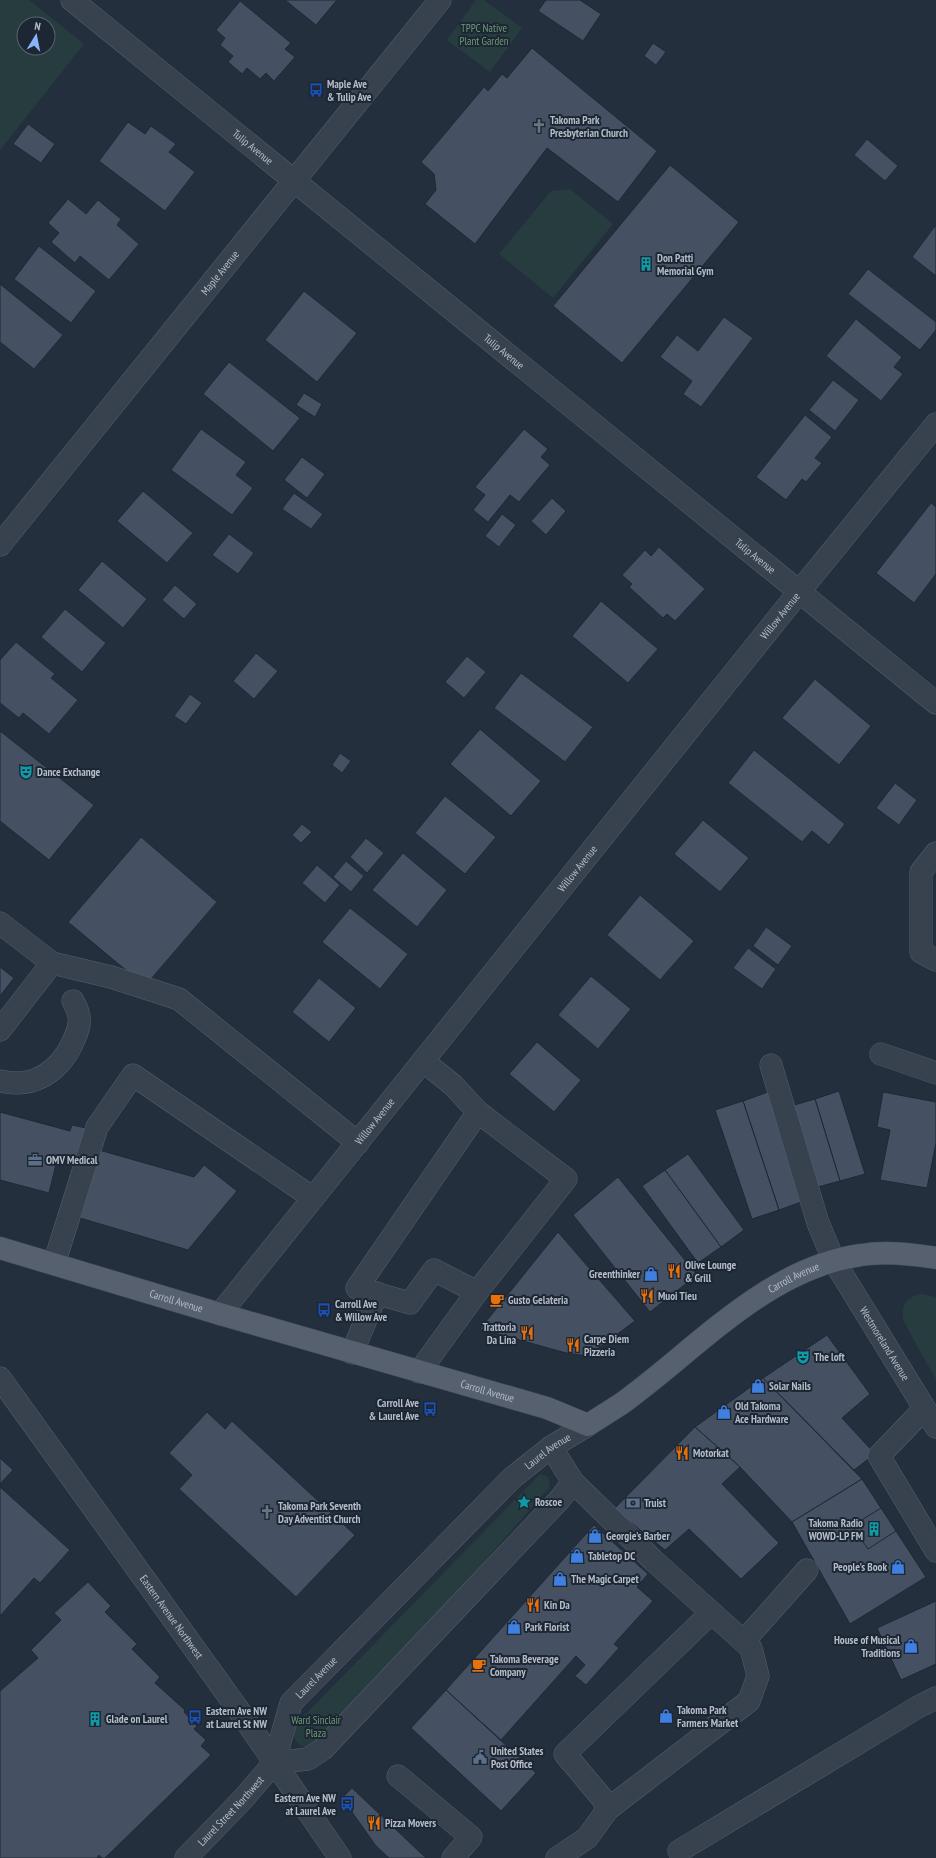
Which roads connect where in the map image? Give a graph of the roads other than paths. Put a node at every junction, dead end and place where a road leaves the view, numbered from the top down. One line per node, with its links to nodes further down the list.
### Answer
1 (72, 0): 3 (street, Tulip Avenue)
2 (440, 0): 3 (street, Maple Avenue)
3 (293, 181): 5 (street, Maple Avenue); 6 (street, Tulip Avenue)
4 (936, 424): 6 (street, Willow Avenue)
5 (0, 545)
6 (799, 592): 7 (street, Tulip Avenue); 15 (street, Willow Avenue)
7 (936, 702)
8 (936, 853): 10 (street)
9 (0, 923): 11 (street)
10 (936, 960)
11 (52, 962): 13 (street); 20 (street)
12 (73, 1001): 18 (street)
13 (0, 1030)
14 (881, 1054): 17 (street)
15 (423, 1061): 19 (street); 20 (street, Willow Avenue)
16 (771, 1065): 24 (street, Westmoreland Avenue)
17 (936, 1072)
18 (0, 1082)
19 (478, 1112): 26 (street); 27 (street)
20 (358, 1143): 21 (street, Willow Avenue)
21 (313, 1198): 25 (street); 28 (street, Willow Avenue)
22 (0, 1248): 25 (main road, Carroll Avenue)
23 (936, 1258): 24 (main road, Carroll Avenue)
24 (834, 1260): 32 (street, Westmoreland Avenue); 33 (main road, Carroll Avenue)
25 (54, 1264): 28 (main road, Carroll Avenue)
26 (477, 1292): 27 (street); 30 (street)
27 (377, 1293): 29 (street)
28 (220, 1314): 29 (main road, Carroll Avenue)
29 (352, 1353): 30 (main road, Carroll Avenue)
30 (418, 1372): 33 (main road, Carroll Avenue)
31 (0, 1378): 42 (street, Eastern Avenue Northwest)
32 (924, 1409): 34 (street, Westmoreland Avenue); 37 (street)
33 (588, 1425): 35 (street, Laurel Avenue)
34 (936, 1427)
35 (551, 1447): 36 (street); 42 (street, Laurel Avenue)
36 (573, 1482): 39 (street); 42 (street)
37 (936, 1551)
38 (807, 1570): 40 (street)
39 (711, 1613): 40 (street); 44 (street)
40 (744, 1642): 44 (street)
41 (936, 1698): 45 (street)
42 (274, 1763): 46 (street, Laurel Street Northwest); 47 (street, Eastern Avenue Northwest)
43 (398, 1776): 48 (street)
44 (608, 1809): 49 (street)
45 (679, 1851)
46 (186, 1858)
47 (340, 1858)
48 (453, 1858)
49 (557, 1858)

